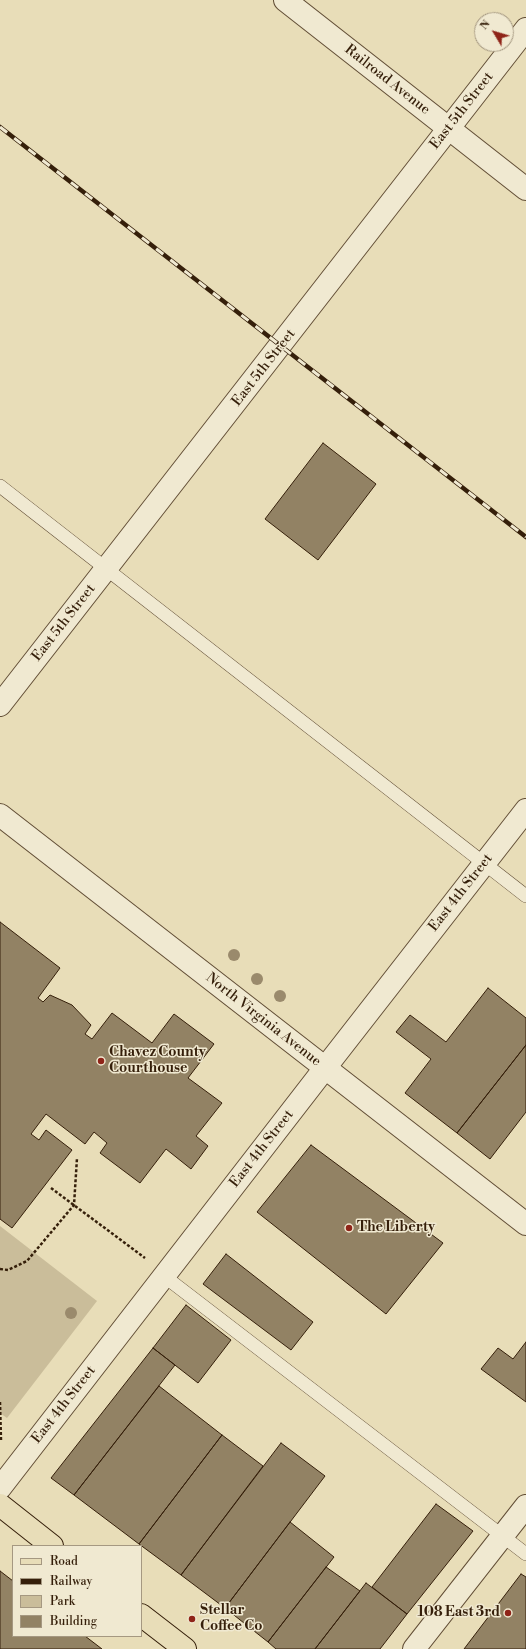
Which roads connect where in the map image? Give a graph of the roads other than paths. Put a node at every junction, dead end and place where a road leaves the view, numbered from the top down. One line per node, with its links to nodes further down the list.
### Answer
1 (285, 0): 3 (street, Railroad Avenue)
2 (526, 29): 3 (street, East 5th Street)
3 (449, 129): 4 (street, Railroad Avenue); 6 (street, East 5th Street)
4 (526, 189)
5 (0, 486): 6 (lane)
6 (106, 569): 7 (street, East 5th Street); 10 (lane)
7 (0, 705)
8 (526, 810): 10 (street, East 4th Street)
9 (0, 816): 12 (street, North Virginia Avenue)
10 (484, 863): 11 (lane); 12 (street, East 4th Street)
11 (526, 896)
12 (325, 1068): 13 (street, North Virginia Avenue); 14 (street, East 4th Street)
13 (526, 1224)
14 (164, 1276): 15 (street, East 4th Street); 18 (lane)
15 (0, 1488)
16 (0, 1505): 19 (main road)
17 (526, 1506): 18 (street)
18 (503, 1535): 20 (lane); 23 (street)
19 (51, 1545)
20 (526, 1554)
21 (142, 1616): 22 (main road)
22 (185, 1649)
23 (414, 1649)

